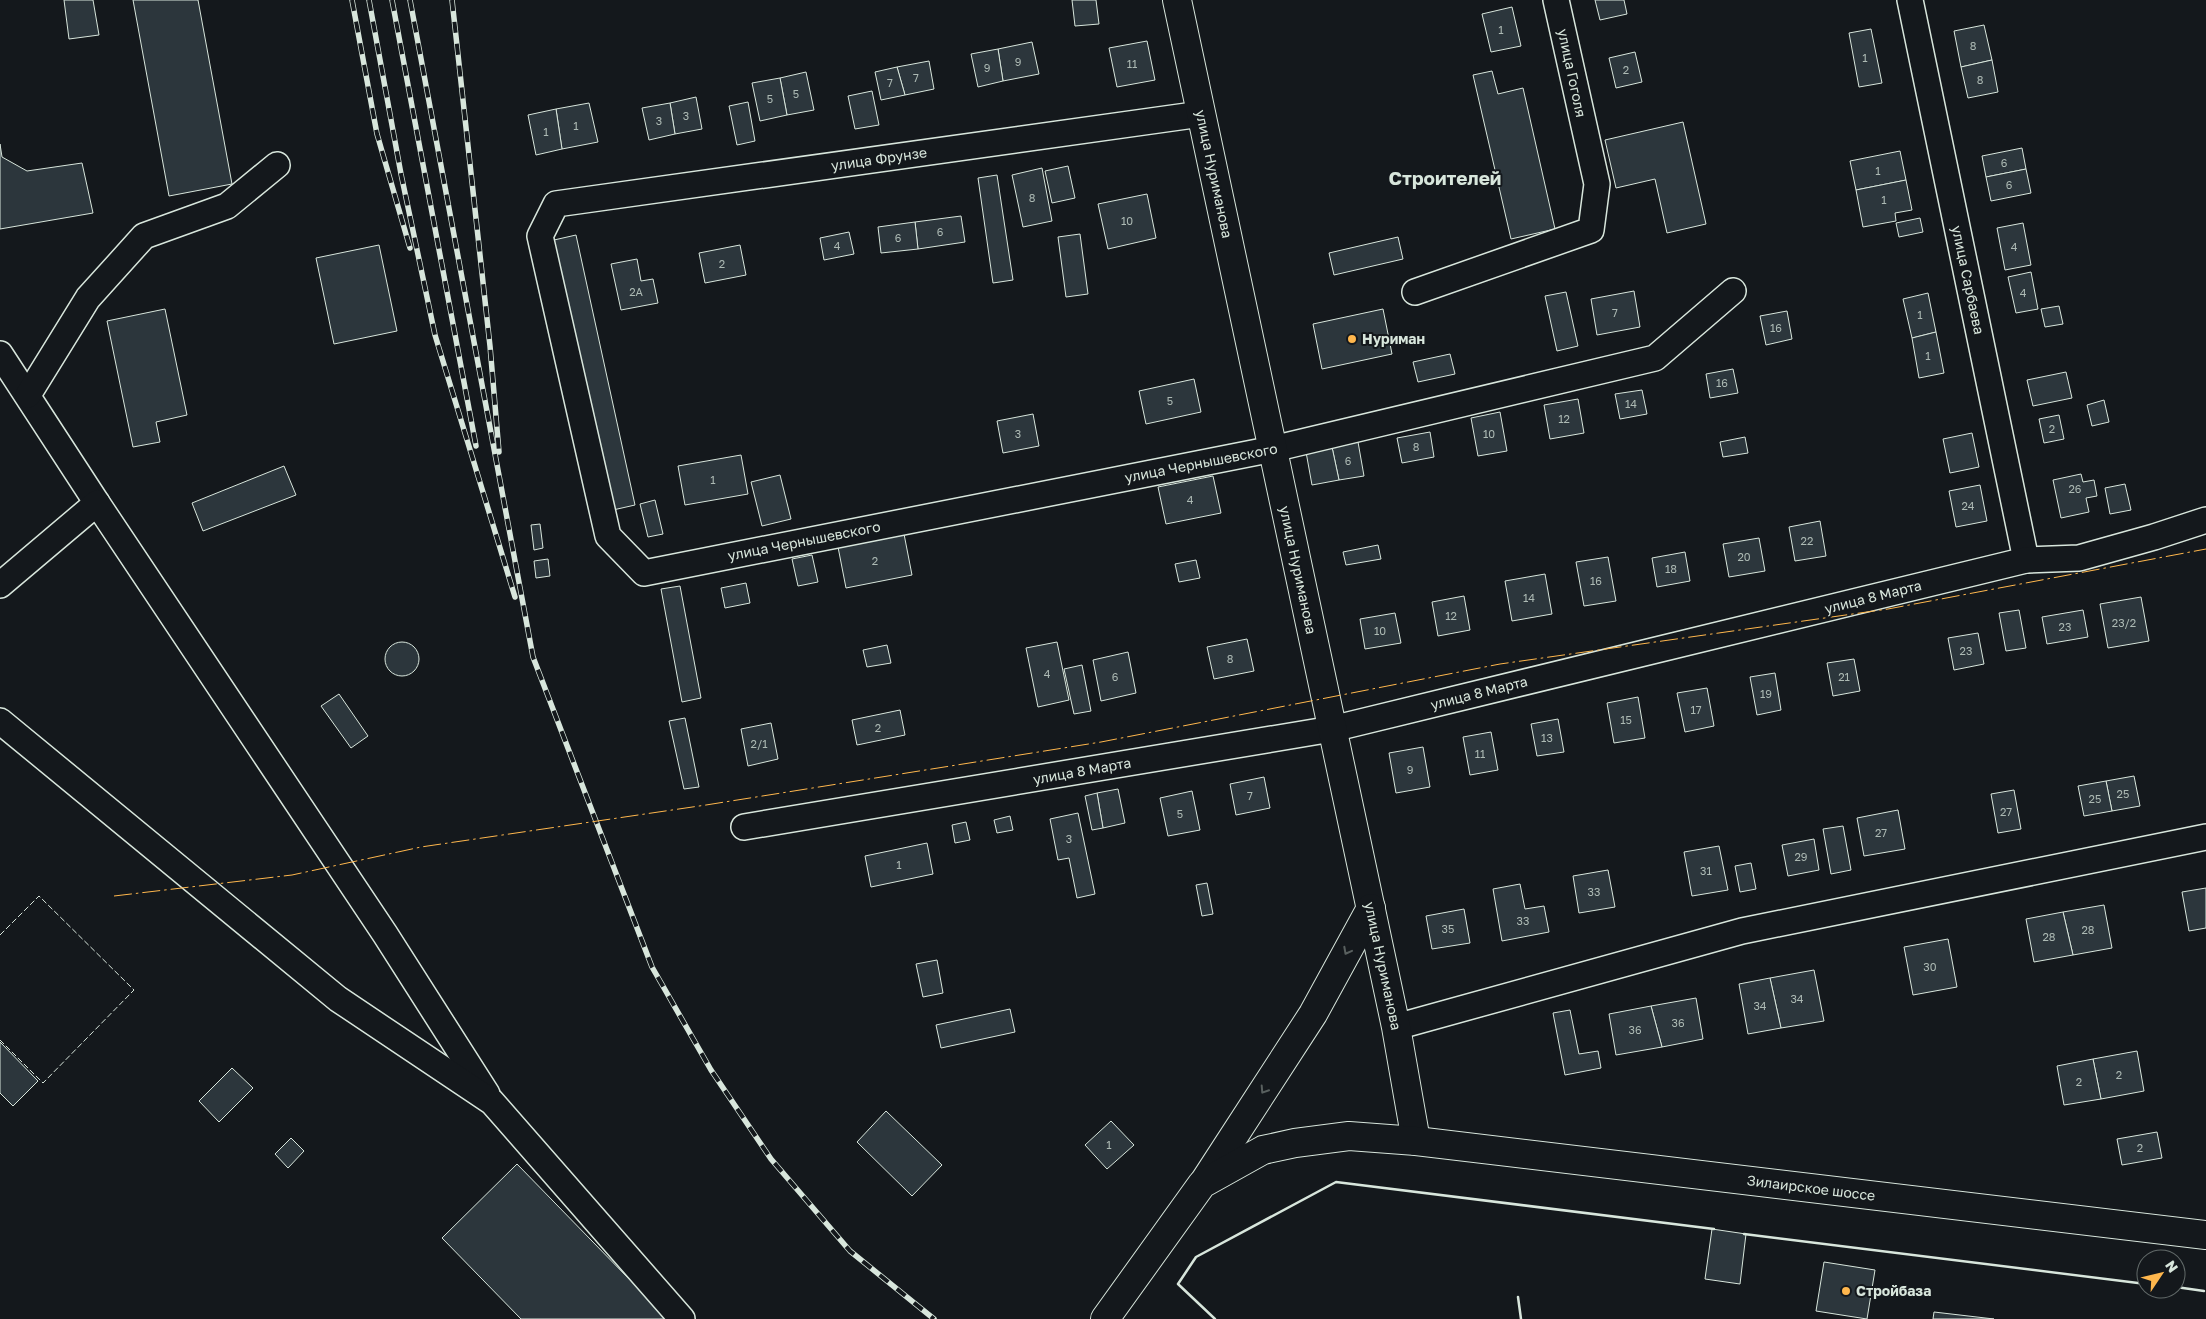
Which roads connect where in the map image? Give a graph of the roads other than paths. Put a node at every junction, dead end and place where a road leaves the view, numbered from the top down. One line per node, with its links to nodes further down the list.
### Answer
1 (1177, 0): 4 (main road, улица Нуриманова)
2 (1556, 0): 7 (street, улица Гоголя)
3 (1910, 0): 13 (street, улица Сарбаева)
4 (1201, 114): 10 (main road, улица Нуриманова); 14 (street, улица Фрунзе)
5 (277, 165): 9 (street)
6 (1732, 291): 10 (street, улица Чернышевского)
7 (1415, 292)
8 (0, 354): 9 (street)
9 (28, 395): 11 (street)
10 (1273, 449): 14 (street, улица Чернышевского); 17 (main road, улица Нуриманова)
11 (97, 503): 15 (street); 22 (street)
12 (2206, 520): 13 (street, улица 8 Марта)
13 (2026, 560): 17 (street, улица 8 Марта)
14 (644, 573)
15 (0, 585)
16 (0, 721): 22 (street)
17 (1332, 729): 18 (street, улица 8 Марта); 20 (main road, улица Нуриманова)
18 (744, 827)
19 (2206, 837): 21 (street)
20 (1371, 908): 21 (main road, улица Нуриманова); 24 (main road, one-way to 24)
21 (1396, 1027): 23 (main road, улица Нуриманова)
22 (492, 1102): 26 (street)
23 (1416, 1140): 24 (main road, Зилаирское шоссе); 25 (main road, Зилаирское шоссе)
24 (1202, 1184): 27 (main road)
25 (2206, 1235)
26 (682, 1319)
27 (1105, 1319)

